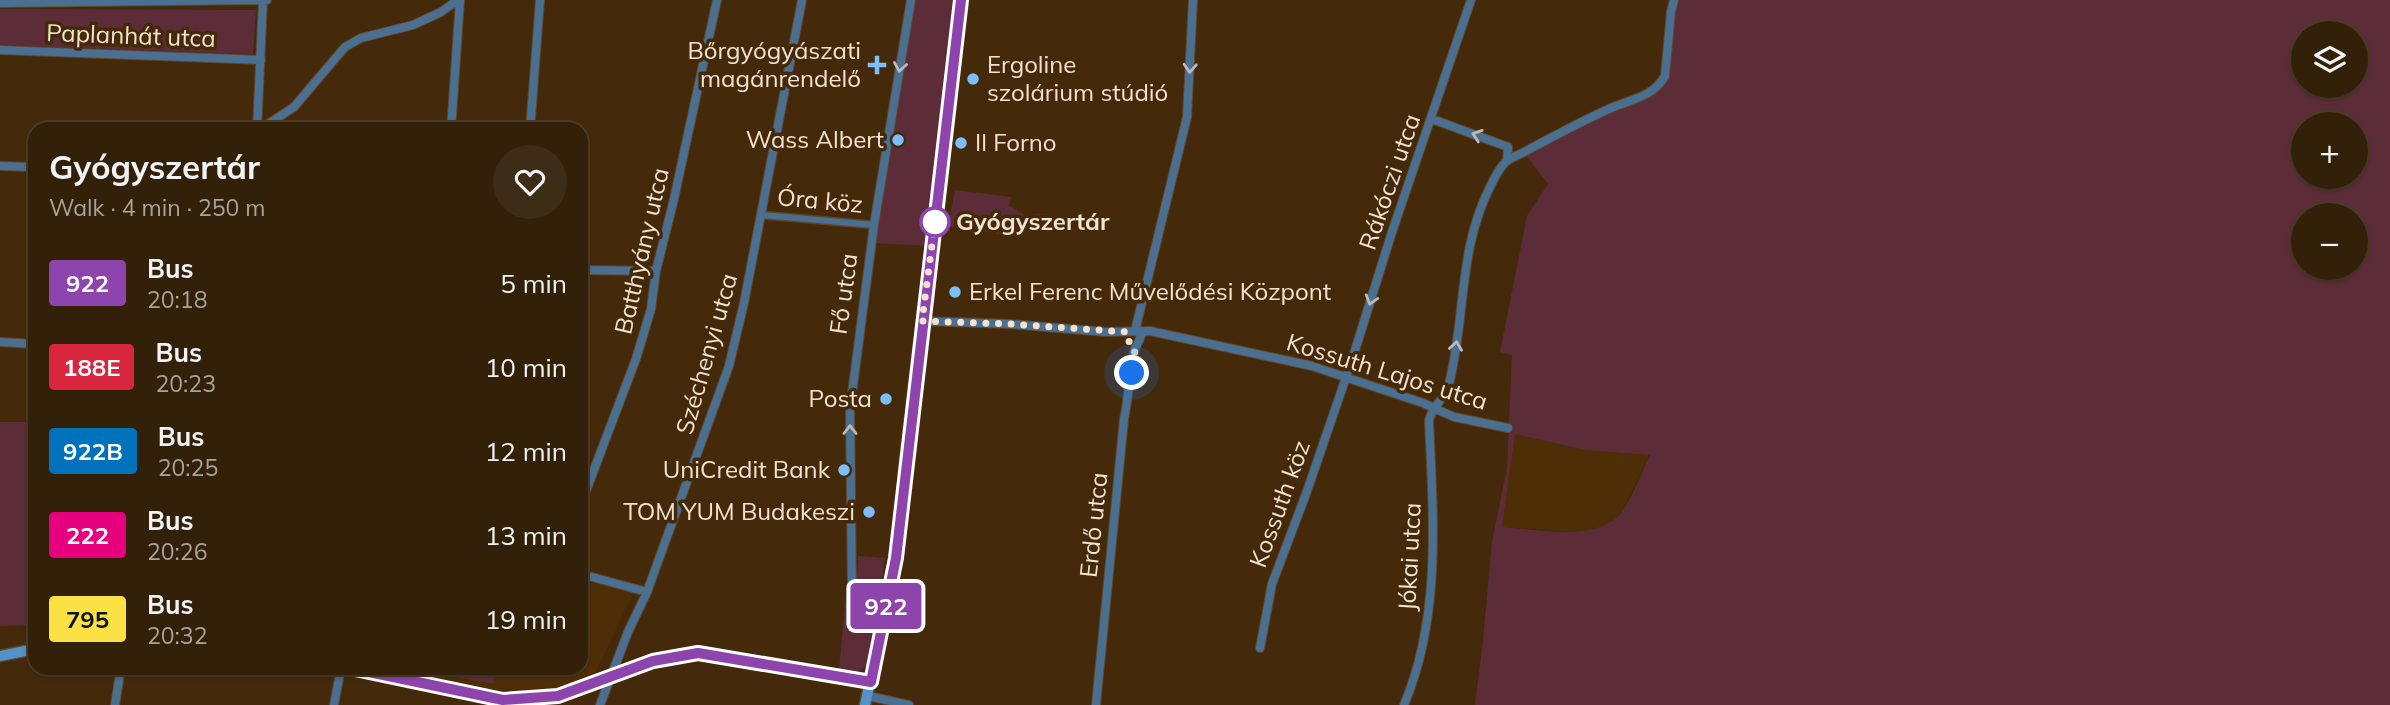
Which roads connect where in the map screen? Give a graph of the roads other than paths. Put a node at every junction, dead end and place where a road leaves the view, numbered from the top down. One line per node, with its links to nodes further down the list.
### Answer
1 (264, 0): 11 (street); 15 (street)
2 (459, 0): 12 (street); 13 (street)
3 (540, 0): 20 (street)
4 (717, 0): 27 (street, Batthyány utca)
5 (802, 0): 24 (street, Széchenyi utca)
6 (911, 0): 25 (street, Fő utca, one-way to 25)
7 (961, 0): 28 (main road)
8 (1193, 0): 29 (street, Erdő utca, one-way to 29)
9 (1471, 0): 16 (street, Rákóczi utca)
10 (1674, 0): 21 (street)
11 (0, 3)
12 (441, 12): 13 (street); 18 (street)
13 (459, 16): 19 (street)
14 (0, 50): 15 (street, Paplanhát utca)
15 (261, 60): 17 (street)
16 (1432, 119): 21 (street, one-way to 16); 33 (street, Rákóczi utca, one-way to 33)
17 (258, 122)
18 (271, 122)
19 (452, 122)
20 (531, 122)
21 (1507, 161): 34 (street, one-way to 21)
22 (0, 166): 23 (street)
23 (28, 167)
24 (762, 215): 25 (street, Óra köz); 38 (street, Széchenyi utca)
25 (874, 225): 39 (street, Fő utca, one-way to 25)
26 (588, 270): 27 (street)
27 (656, 271): 36 (street, Batthyány utca)
28 (922, 321): 29 (street, Kossuth Lajos utca); 47 (main road)
29 (1135, 332): 32 (street, Erdő utca); 32 (street); 33 (street, Kossuth Lajos utca)
30 (0, 342): 31 (street)
31 (28, 344)
32 (1135, 349): 54 (street, Erdő utca)
33 (1346, 376): 34 (street, Kossuth Lajos utca); 40 (street, Kossuth köz)
34 (1434, 408): 35 (street, Kossuth Lajos utca); 55 (street, Jókai utca)
35 (1508, 428)
36 (588, 485)
37 (588, 576): 38 (street)
38 (647, 592): 46 (street, Széchenyi utca)
39 (852, 596)
40 (1260, 648)
41 (28, 650): 42 (main road)
42 (0, 656)
43 (120, 675): 50 (street)
44 (340, 675): 51 (street)
45 (380, 675): 49 (main road)
46 (609, 678): 47 (main road); 49 (main road); 52 (street, Széchenyi utca)
47 (871, 682): 48 (main road)
48 (867, 701): 53 (street)
49 (502, 703)
50 (115, 705)
51 (334, 705)
52 (600, 705)
53 (909, 705)
54 (1096, 705)
55 (1404, 705)

